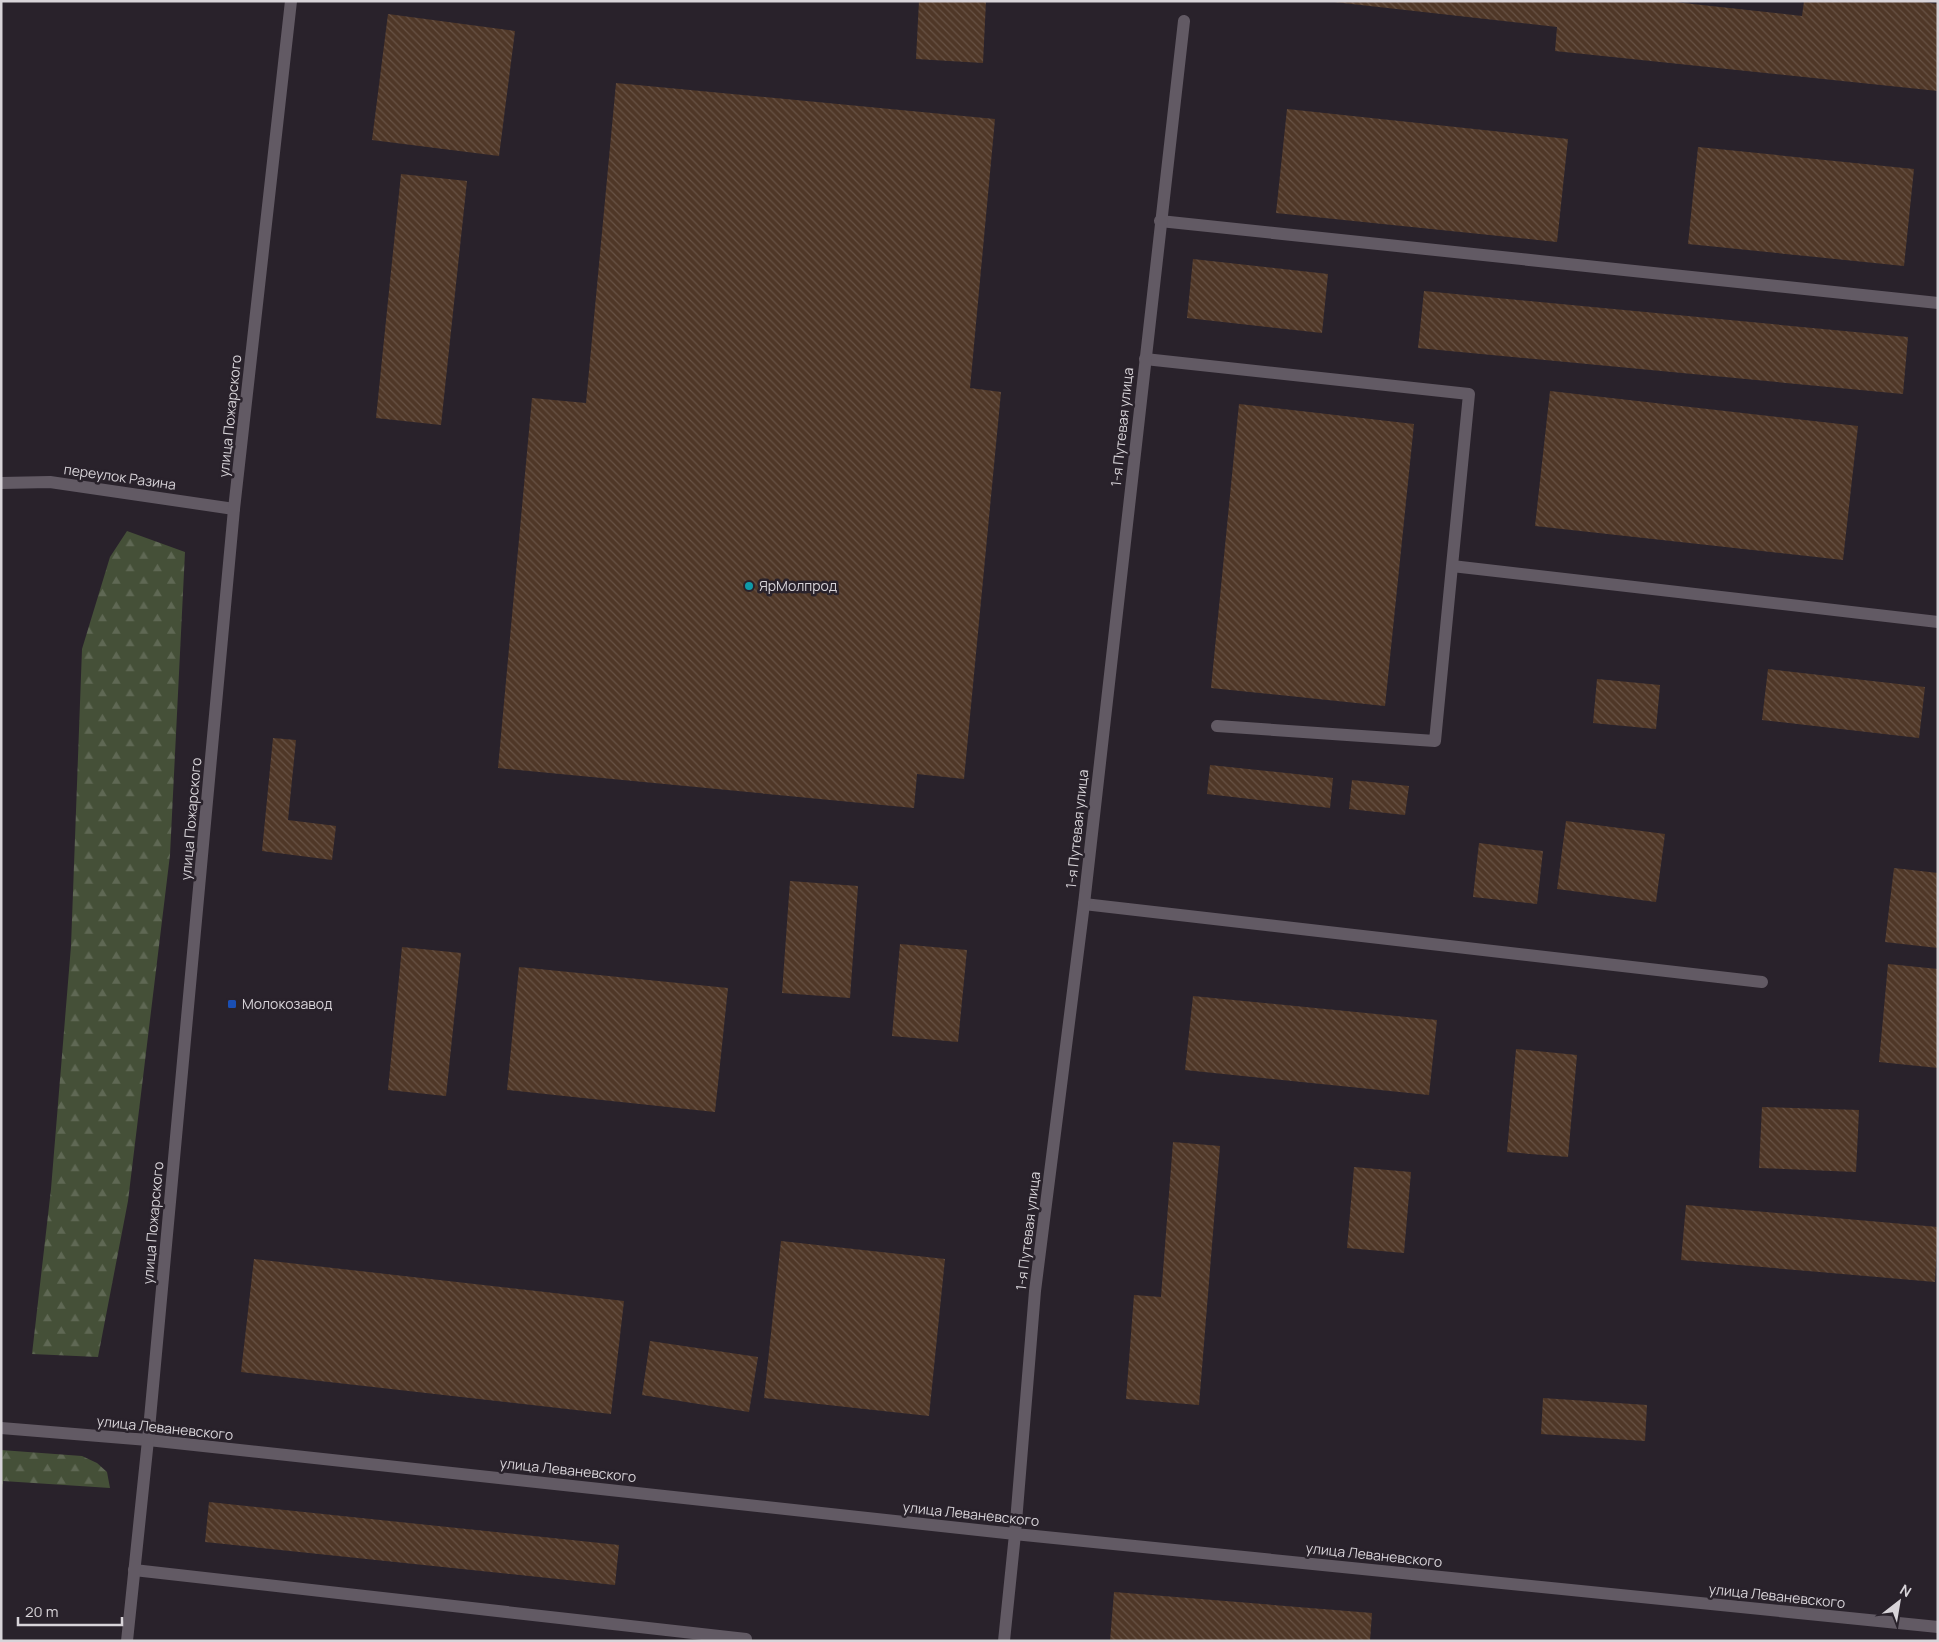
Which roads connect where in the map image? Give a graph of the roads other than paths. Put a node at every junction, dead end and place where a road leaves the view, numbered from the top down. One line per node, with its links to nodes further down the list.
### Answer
1 (291, 1): 7 (street, улица Пожарского)
2 (1184, 21): 3 (street, 1-я Путевая улица)
3 (1160, 221): 4 (street); 5 (street, 1-я Путевая улица)
4 (1938, 303)
5 (1145, 359): 8 (street); 11 (street, 1-я Путевая улица)
6 (1, 483): 7 (street, переулок Разина)
7 (234, 509): 14 (street, улица Пожарского)
8 (1452, 566): 9 (street); 10 (street)
9 (1938, 622)
10 (1217, 726)
11 (1084, 904): 12 (street); 15 (street, 1-я Путевая улица)
12 (1762, 982)
13 (1, 1428): 14 (street, улица Леваневского)
14 (148, 1440): 15 (street, улица Леваневского); 16 (street, улица Пожарского)
15 (1015, 1534): 17 (street, улица Леваневского); 20 (street, 1-я Путевая улица)
16 (134, 1570): 18 (street); 19 (street, улица Пожарского)
17 (1938, 1627)
18 (746, 1639)
19 (127, 1641)
20 (1004, 1641)

